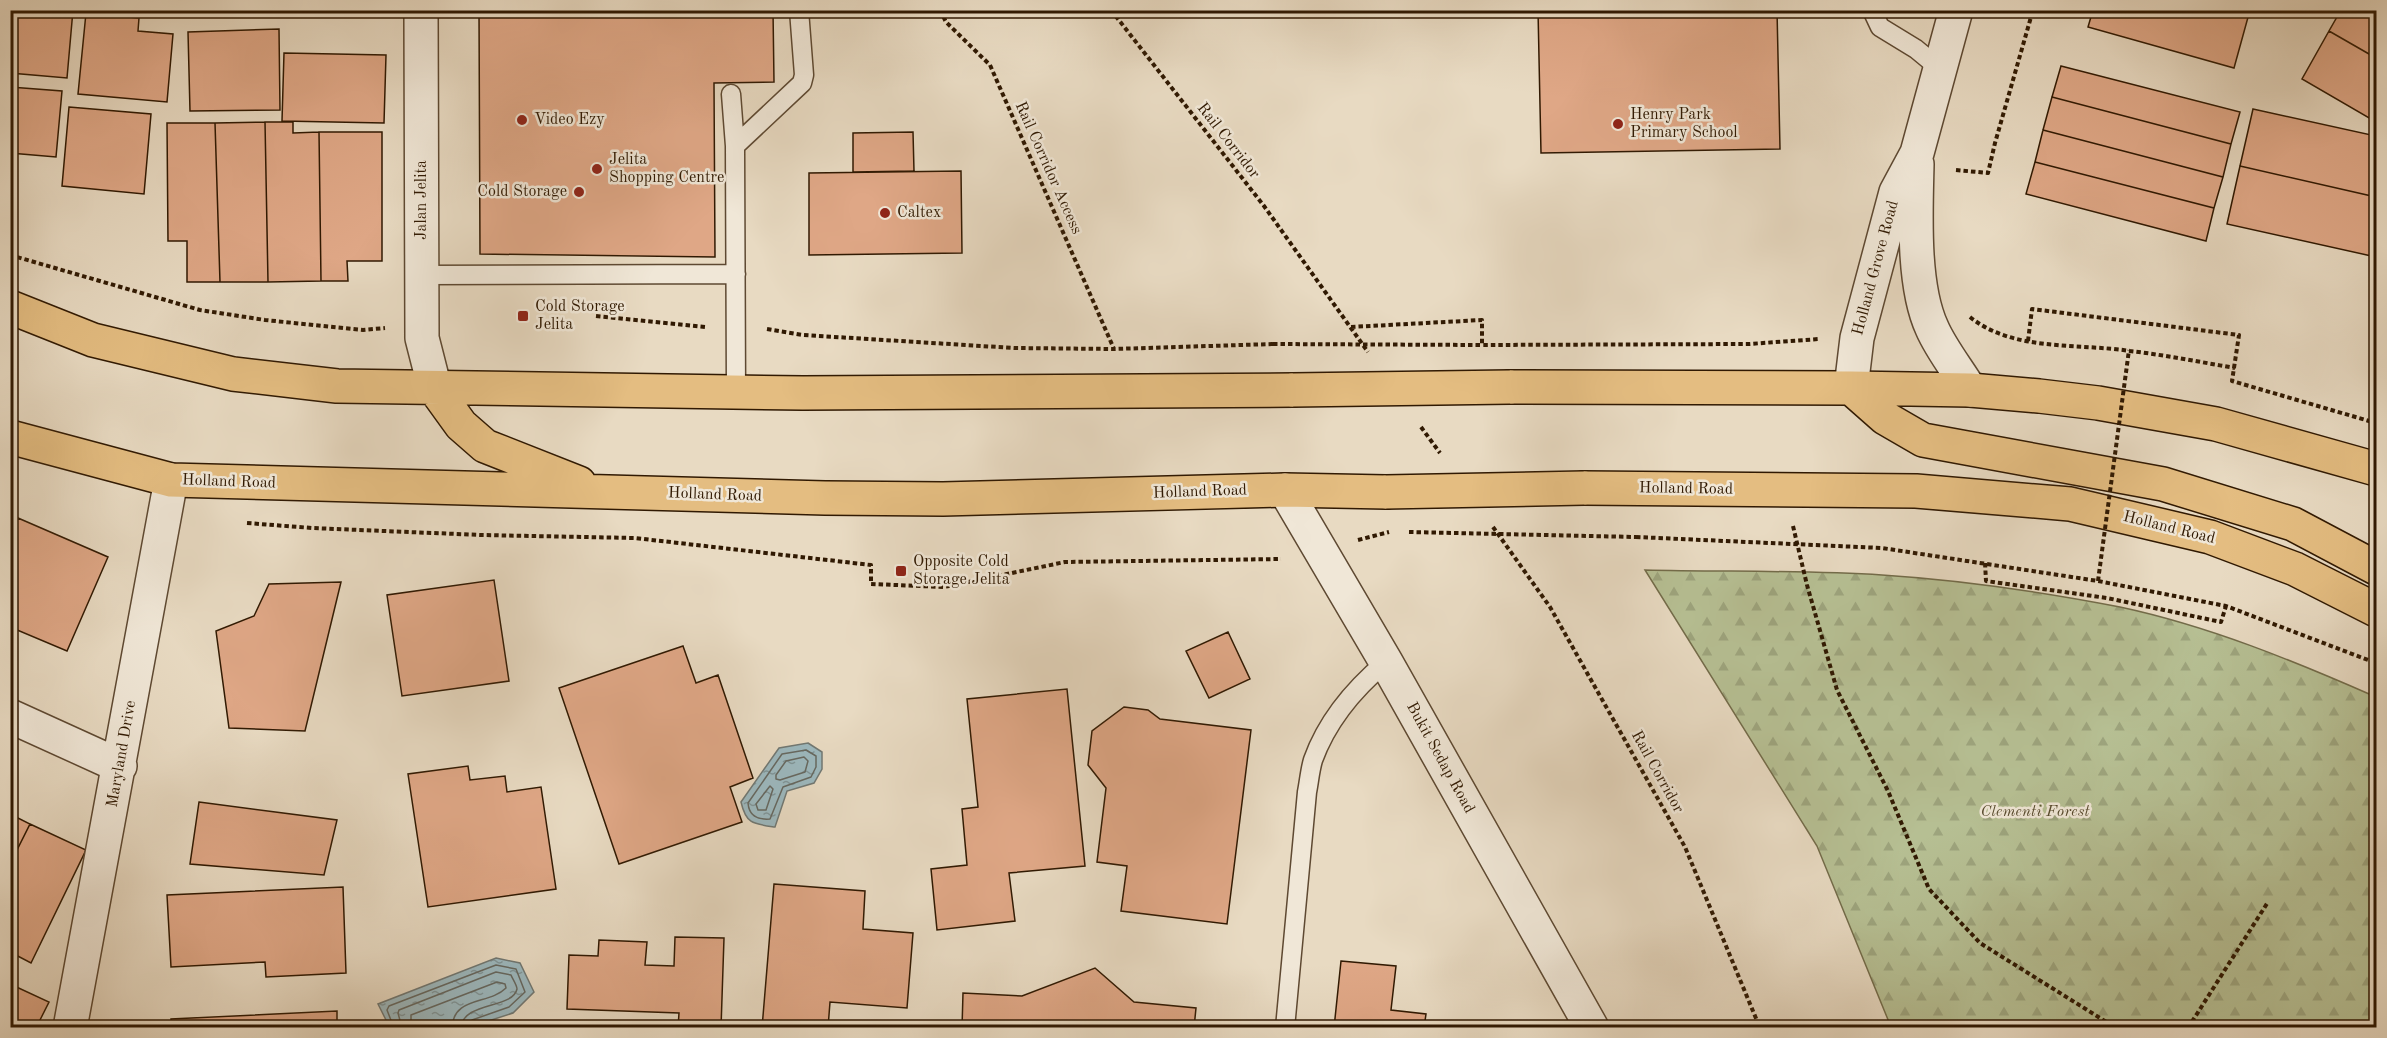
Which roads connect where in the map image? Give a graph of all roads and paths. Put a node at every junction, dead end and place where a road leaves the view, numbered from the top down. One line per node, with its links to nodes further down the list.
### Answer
1 (421, 10): 15 (street, Jalan Jelita)
2 (799, 10): 10 (lane)
3 (939, 10): 28 (path, Rail Corridor Access)
4 (1111, 10): 16 (path, Rail Corridor)
5 (1872, 10): 8 (lane)
6 (1956, 10): 8 (street, Holland Grove Road)
7 (2034, 10): 12 (path)
8 (1939, 68): 11 (street, Holland Grove Road)
9 (731, 94): 10 (lane)
10 (735, 146): 14 (lane)
11 (1917, 153): 23 (street, Holland Grove Road); 25 (street, Holland Grove Road)
12 (1953, 179)
13 (10, 255): 21 (path)
14 (736, 274): 15 (lane); 24 (lane)
15 (422, 275): 21 (street, Jalan Jelita)
16 (1323, 288)
17 (10, 307): 32 (main road)
18 (1966, 310): 20 (path)
19 (596, 316): 24 (path)
20 (1971, 318): 23 (path); 26 (path)
21 (422, 324): 32 (street, Jalan Jelita)
22 (1351, 327): 27 (path)
23 (1931, 327): 33 (street, Holland Grove Road)
24 (735, 330): 28 (path); 34 (lane)
25 (1857, 338): 27 (path); 31 (street, Holland Grove Road)
26 (2028, 341): 29 (path); 30 (path)
27 (1482, 345): 28 (path, bridge)
28 (1114, 349)
29 (2129, 350): 30 (path); 50 (path, bridge)
30 (2235, 368): 35 (path)
31 (1851, 388): 33 (main road); 34 (main road, bridge); 49 (main road)
32 (435, 389): 34 (main road); 41 (main road)
33 (1970, 390): 37 (main road)
34 (736, 392)
35 (2376, 423)
36 (10, 437): 38 (main road, Holland Road)
37 (2376, 469)
38 (171, 480): 41 (main road, Holland Road); 56 (street, Maryland Drive)
39 (1285, 490): 40 (main road, Holland Road, bridge); 41 (main road, Holland Road); 47 (street, Bukit Sedap Road)
40 (1784, 490): 45 (path); 52 (main road, Holland Road)
41 (602, 492)
42 (239, 521): 47 (path)
43 (1390, 532): 47 (path)
44 (1401, 532): 45 (path, bridge)
45 (1797, 543): 48 (path); 62 (path)
46 (1504, 544): 61 (path, Rail Corridor)
47 (1321, 551): 53 (street, Bukit Sedap Road)
48 (1985, 563): 50 (path); 51 (path)
49 (2376, 568)
50 (2098, 581): 51 (path)
51 (2226, 606): 54 (path)
52 (2376, 610)
53 (1386, 662): 59 (lane); 60 (street, Bukit Sedap Road)
54 (2376, 663)
55 (10, 717): 56 (street)
56 (120, 766): 58 (street, Maryland Drive)
57 (2268, 902): 63 (path)
58 (70, 1028)
59 (1285, 1028)
60 (1592, 1028)
61 (1760, 1028)
62 (2116, 1028)
63 (2188, 1028)

